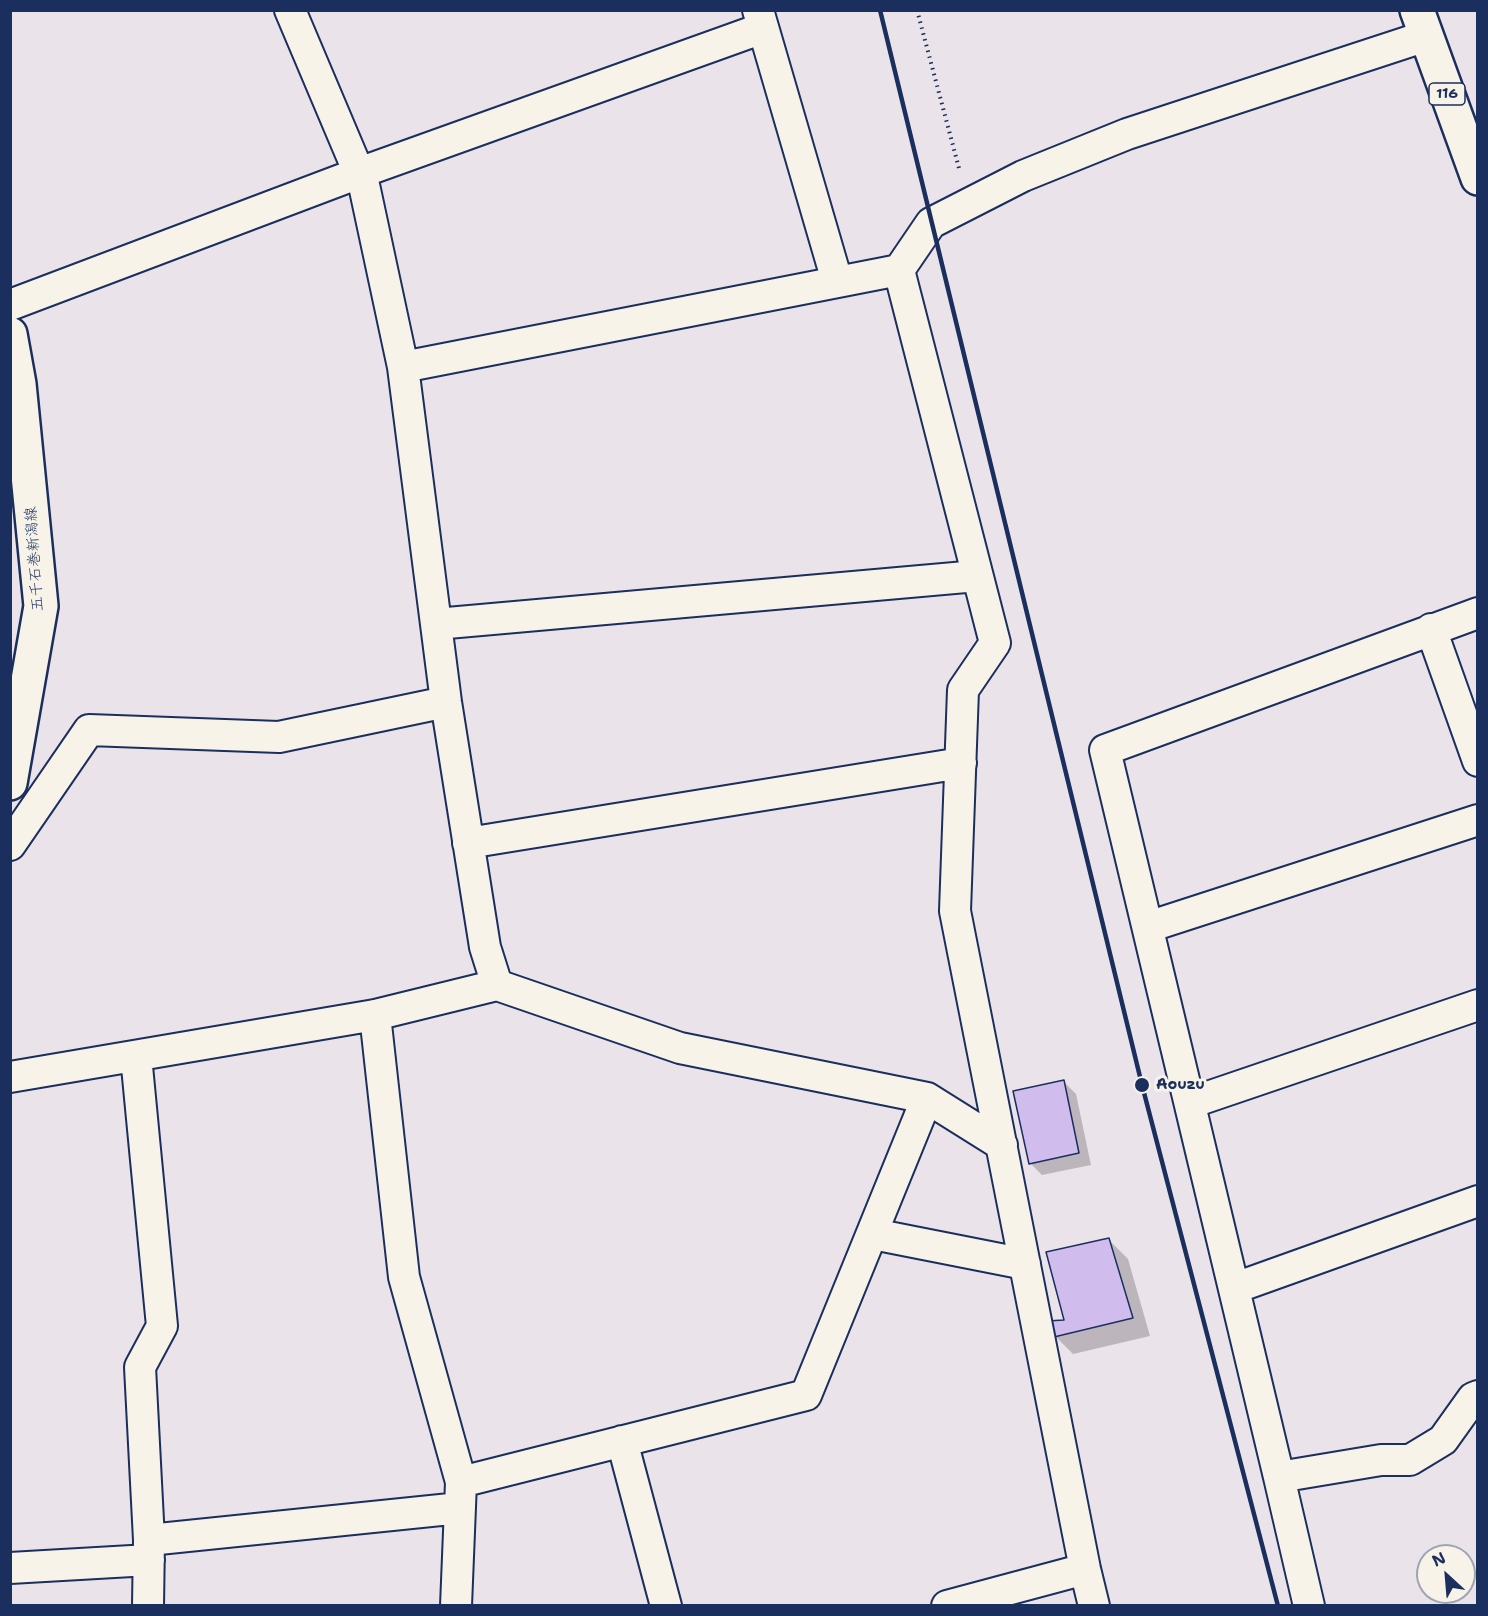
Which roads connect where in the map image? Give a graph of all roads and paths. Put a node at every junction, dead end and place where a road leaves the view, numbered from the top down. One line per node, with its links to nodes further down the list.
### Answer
1 (290, 10): 5 (street)
2 (917, 10): 7 (path)
3 (760, 19): 5 (street); 9 (street)
4 (1421, 23): 6 (main road, 116); 7 (street)
5 (359, 173): 10 (street); 12 (street)
6 (1478, 178)
7 (969, 204): 8 (street)
8 (899, 270): 9 (street); 13 (street)
9 (837, 281): 12 (street)
10 (10, 305)
11 (10, 334): 20 (main road, 五千石巻新潟線)
12 (403, 367): 15 (street)
13 (977, 576): 15 (street); 19 (street)
14 (1478, 613): 16 (street)
15 (436, 624): 17 (street)
16 (1431, 629): 18 (street); 24 (street)
17 (446, 702): 22 (street); 23 (street)
18 (1478, 760)
19 (961, 763): 22 (street); 32 (street)
20 (10, 783)
21 (1478, 820): 24 (street)
22 (468, 843): 25 (street)
23 (10, 845)
24 (1148, 927): 31 (street)
25 (496, 985): 27 (street); 30 (street)
26 (1478, 1005): 31 (street)
27 (375, 1015): 28 (street); 40 (street)
28 (136, 1056): 29 (street); 41 (street)
29 (10, 1077)
30 (927, 1098): 32 (street); 34 (street)
31 (1190, 1103): 36 (street)
32 (1002, 1145): 35 (street)
33 (1478, 1202): 36 (street)
34 (873, 1234): 35 (street); 38 (street)
35 (1025, 1264): 43 (street)
36 (1235, 1288): 39 (street)
37 (1478, 1396): 39 (street)
38 (622, 1441): 40 (street); 46 (street)
39 (1279, 1477): 49 (street)
40 (460, 1495): 41 (street); 45 (street)
41 (149, 1550): 42 (street); 44 (street)
42 (10, 1568)
43 (1085, 1569): 47 (street); 48 (street)
44 (148, 1605)
45 (456, 1605)
46 (666, 1605)
47 (947, 1605)
48 (1094, 1605)
49 (1309, 1605)

